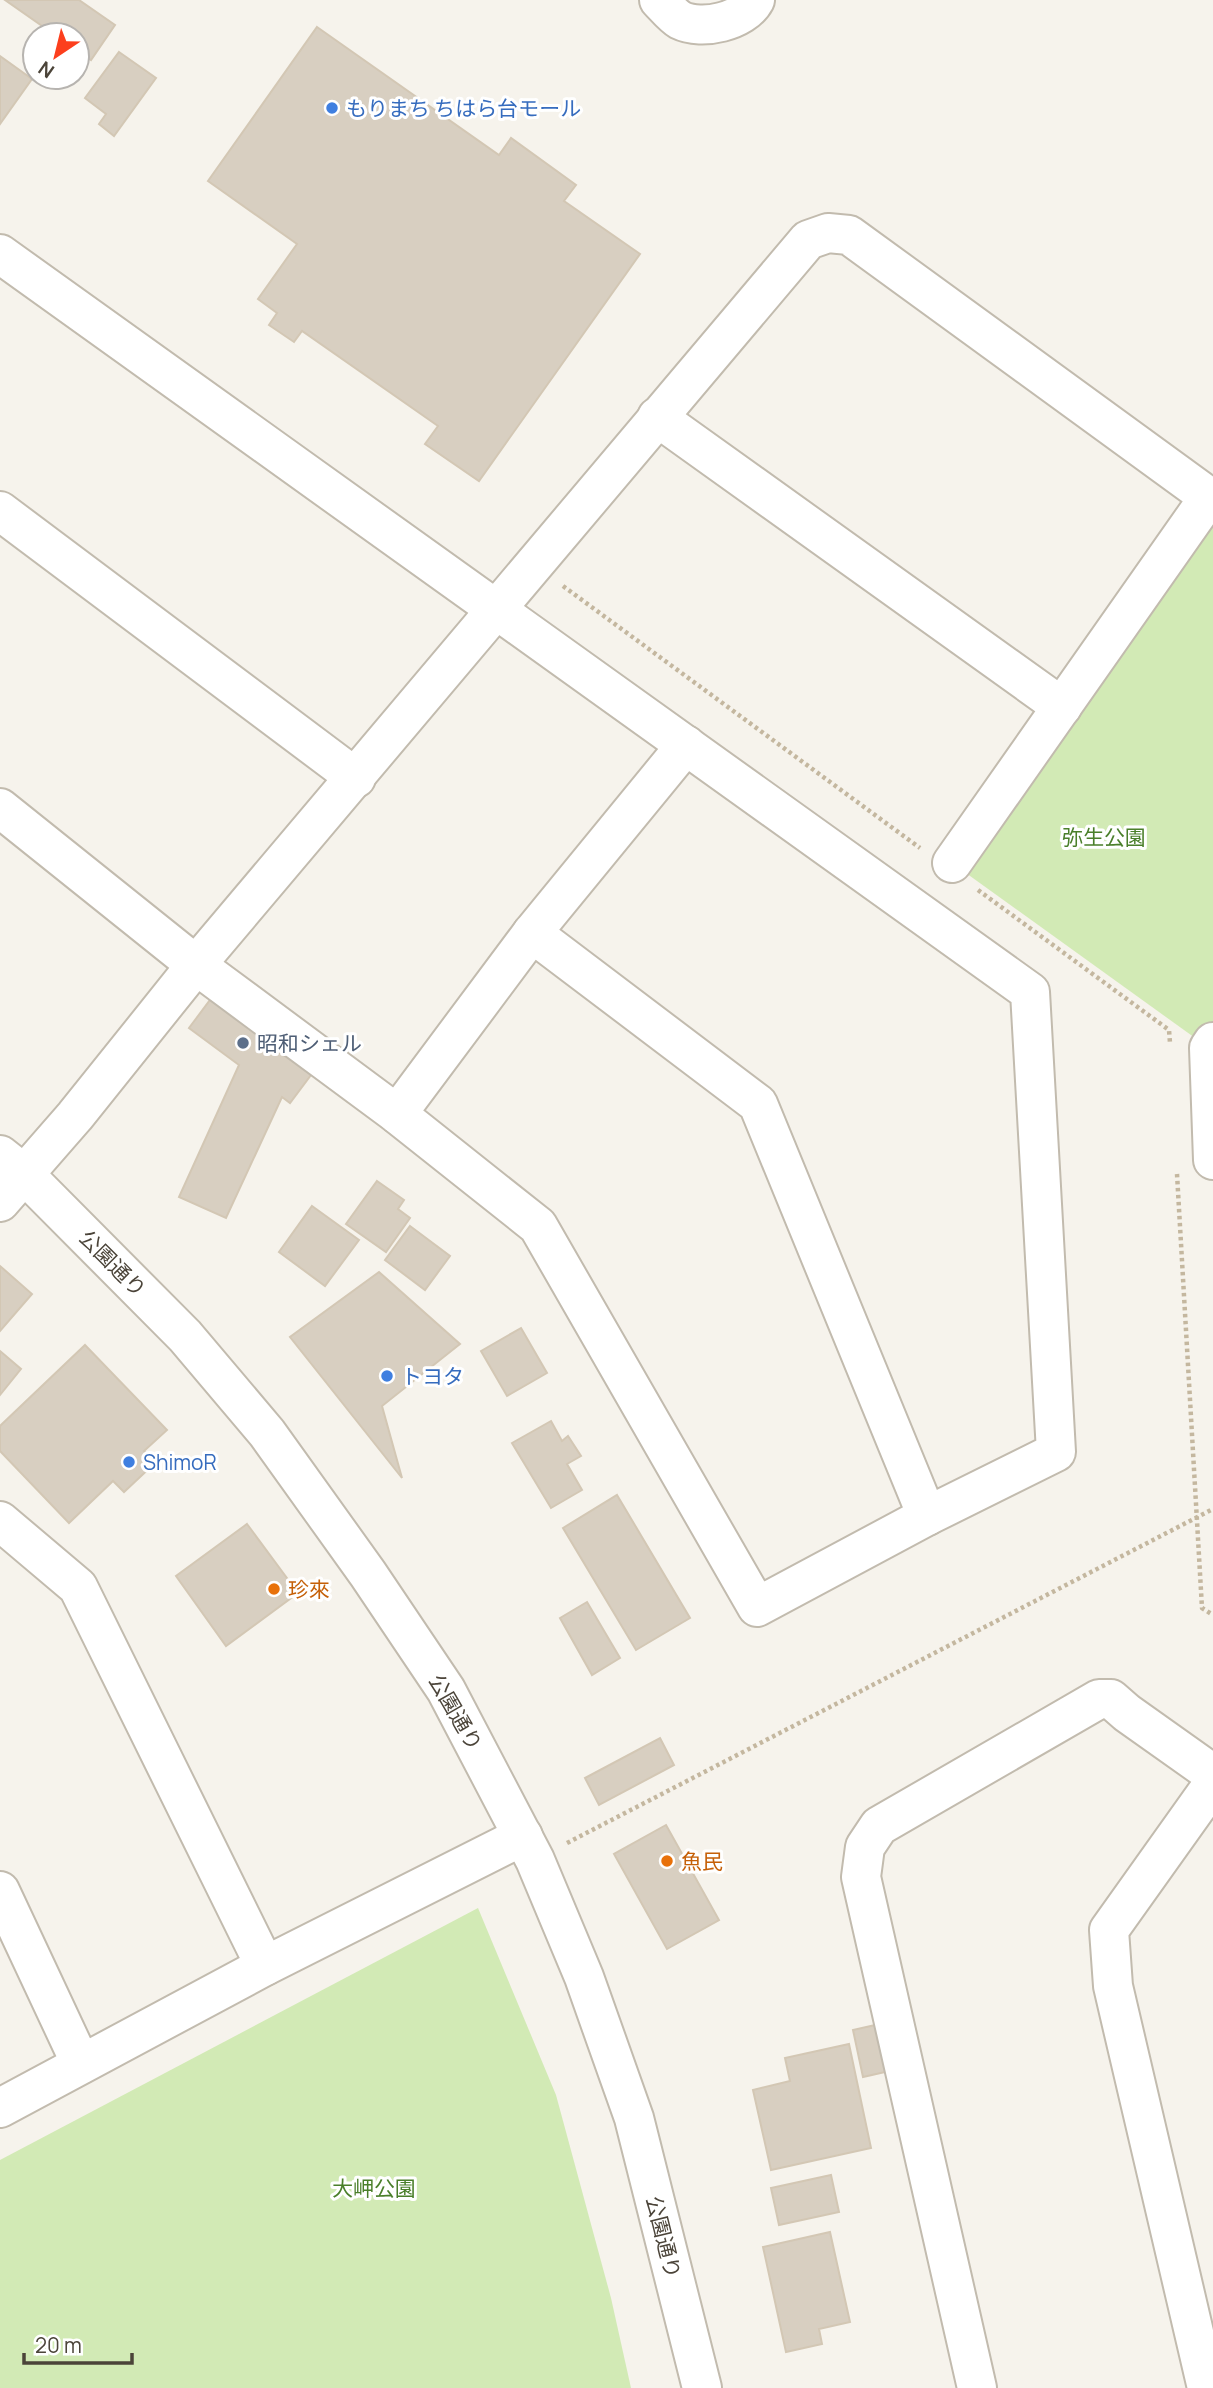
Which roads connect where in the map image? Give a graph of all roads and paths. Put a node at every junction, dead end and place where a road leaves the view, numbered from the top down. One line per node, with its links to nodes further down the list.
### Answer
1 (659, 0): 2 (street)
2 (755, 0)
3 (0, 254): 7 (street)
4 (657, 417): 5 (street); 7 (street); 8 (street)
5 (1211, 498): 8 (street)
6 (0, 511): 10 (street)
7 (496, 609): 9 (street); 10 (street)
8 (1062, 707): 12 (street)
9 (685, 745): 13 (street); 20 (street)
10 (356, 778): 14 (street)
11 (0, 808): 14 (street)
12 (952, 863)
13 (532, 933): 16 (street); 20 (street)
14 (196, 965): 16 (street); 18 (street)
15 (1212, 1047): 17 (street)
16 (397, 1114): 20 (street)
17 (1213, 1160)
18 (8, 1177): 24 (street, 公園通り)
19 (1213, 1509): 24 (path)
20 (927, 1516)
21 (0, 1521): 26 (street)
22 (1213, 1774): 30 (street)
23 (1213, 1784): 31 (street)
24 (529, 1848): 26 (street); 29 (street, 公園通り)
25 (0, 1891): 27 (street)
26 (265, 1966): 27 (street)
27 (81, 2064): 28 (street)
28 (0, 2108)
29 (702, 2388)
30 (977, 2388)
31 (1207, 2388)

